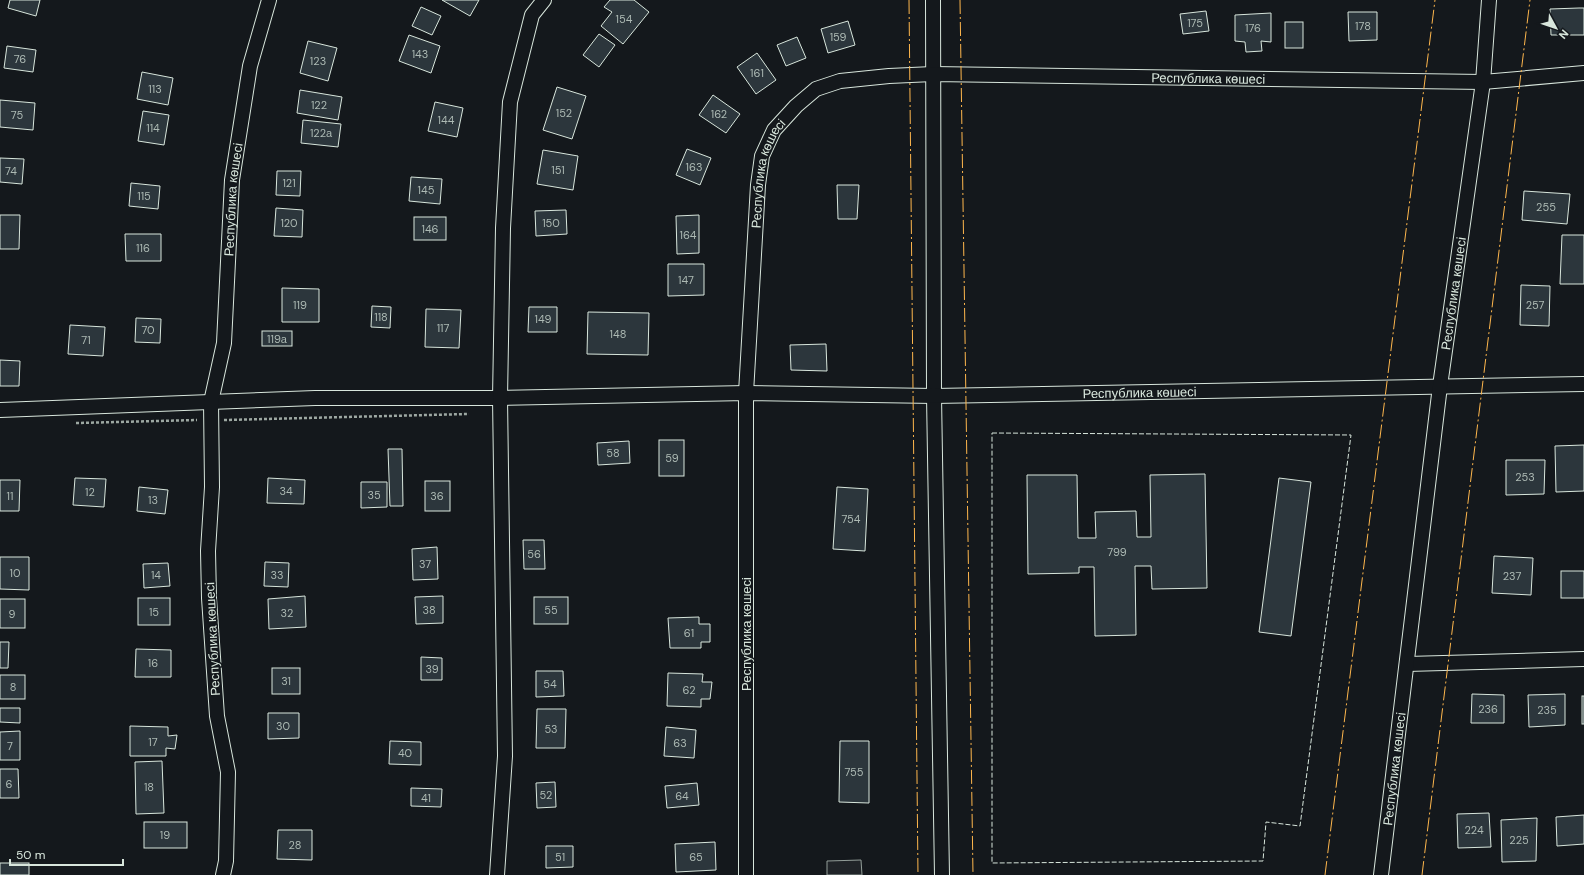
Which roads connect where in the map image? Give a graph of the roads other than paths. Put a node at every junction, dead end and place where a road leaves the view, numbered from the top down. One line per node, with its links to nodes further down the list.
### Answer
1 (269, 0): 13 (street, Республика көшесі)
2 (544, 0): 12 (street)
3 (933, 0): 6 (street)
4 (1489, 0): 7 (street, Республика көшесі)
5 (1584, 73): 7 (street, Республика көшесі)
6 (933, 74): 7 (street, Республика көшесі); 10 (street, Республика көшесі); 11 (street)
7 (1483, 82): 9 (street, Республика көшесі)
8 (1584, 384): 9 (street, Республика көшесі)
9 (1440, 386): 11 (street, Республика көшесі); 16 (street, Республика көшесі)
10 (746, 393): 11 (street, Республика көшесі); 12 (street, Республика көшесі); 19 (street, Республика көшесі)
11 (934, 396): 20 (street)
12 (500, 398): 13 (street, Республика көшесі); 18 (street)
13 (211, 402): 14 (street, Республика көшесі); 17 (street, Республика көшесі)
14 (0, 410)
15 (1584, 658): 16 (street)
16 (1407, 664): 21 (street, Республика көшесі)
17 (222, 875)
18 (497, 875)
19 (746, 875)
20 (942, 875)
21 (1381, 875)

